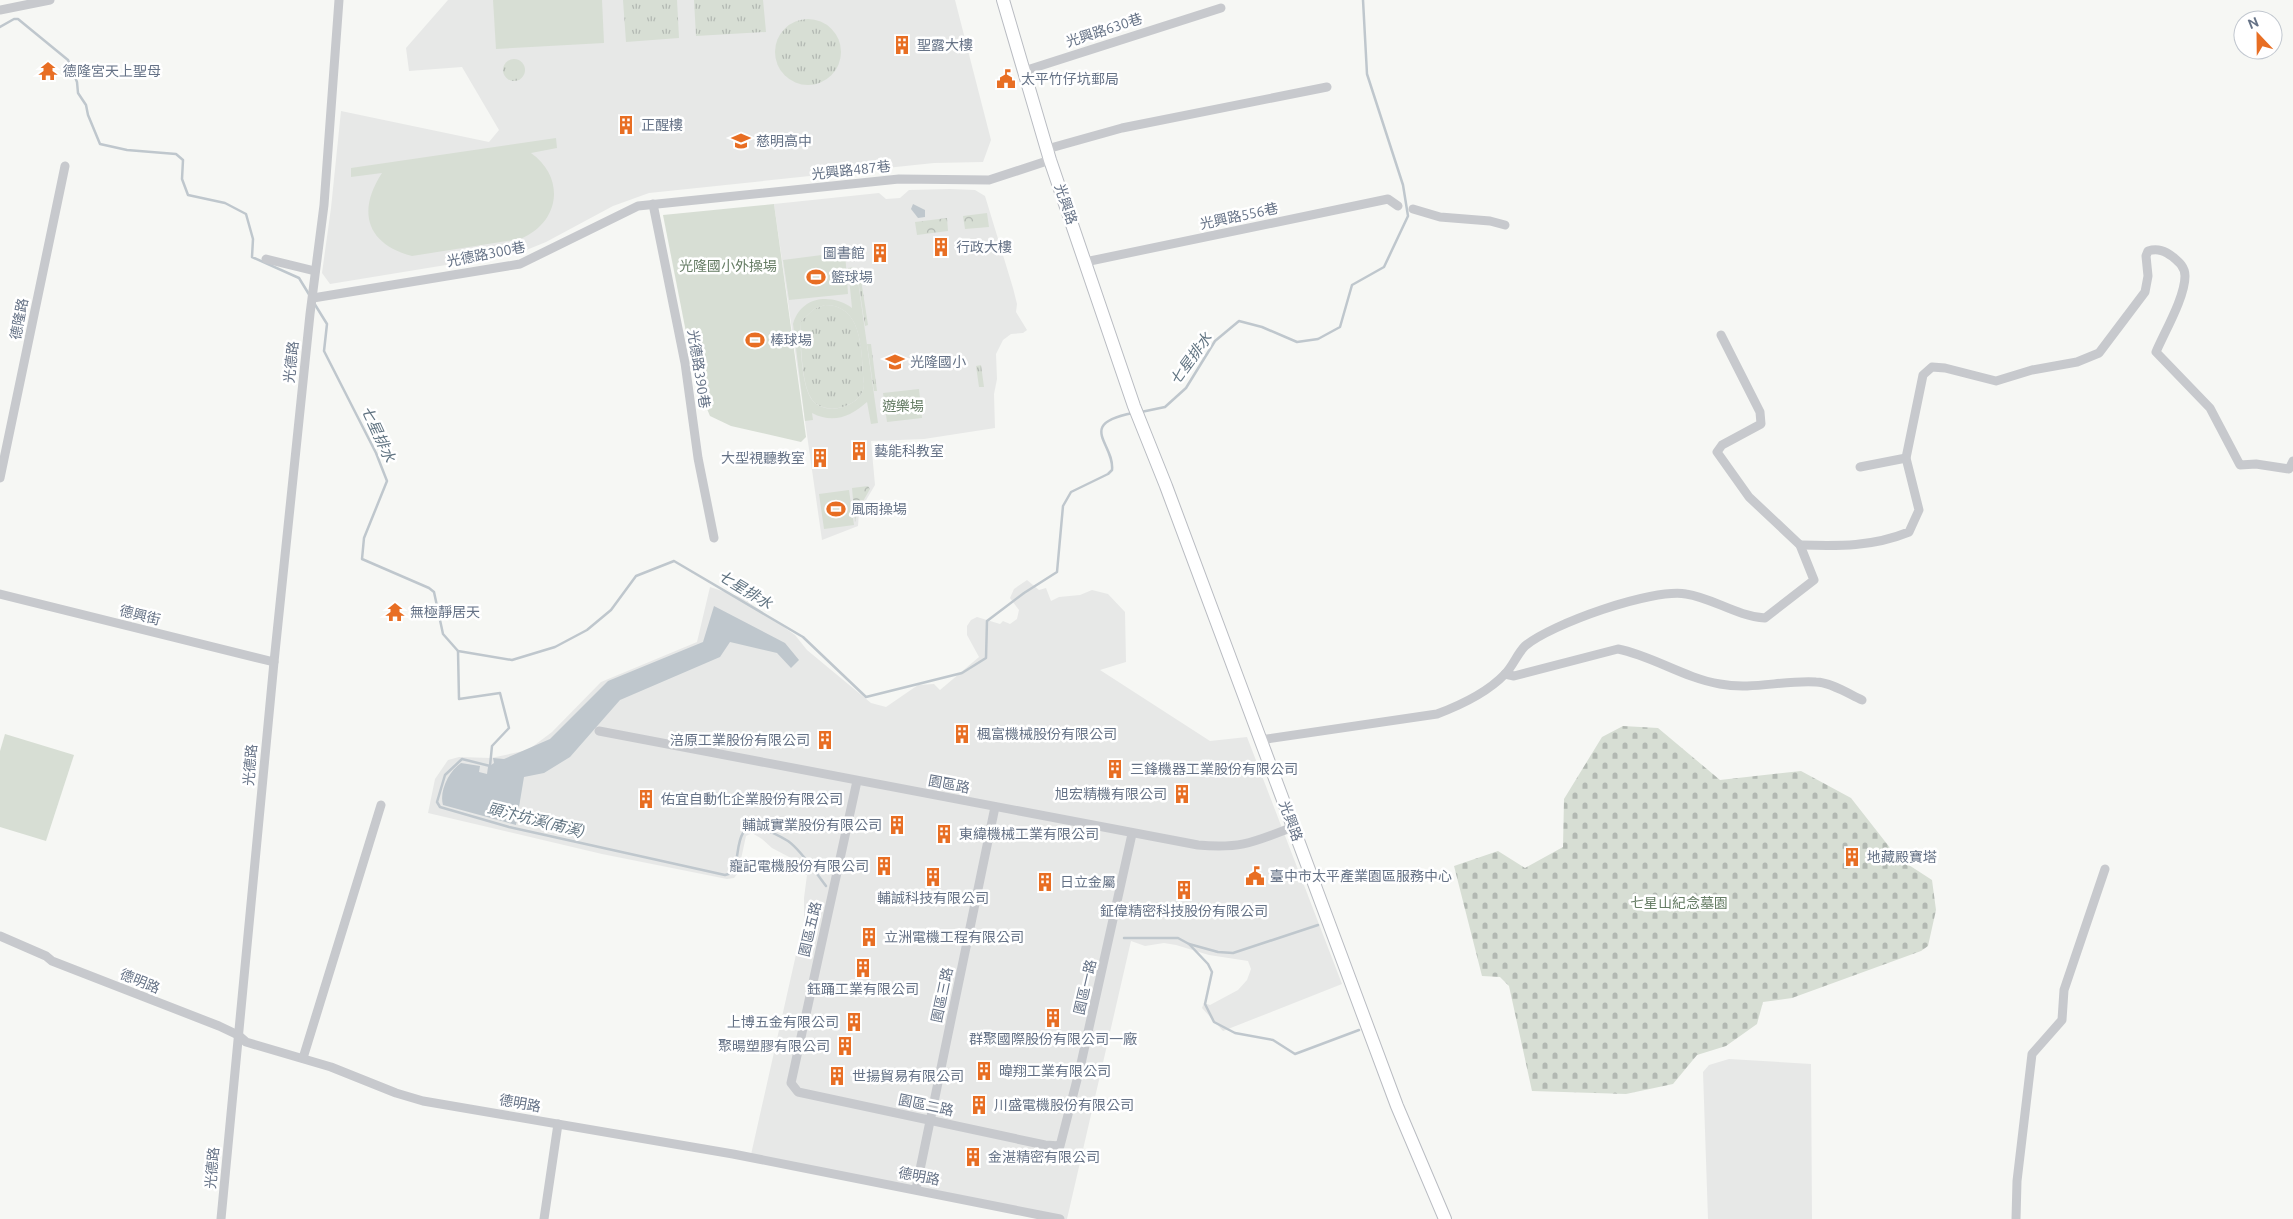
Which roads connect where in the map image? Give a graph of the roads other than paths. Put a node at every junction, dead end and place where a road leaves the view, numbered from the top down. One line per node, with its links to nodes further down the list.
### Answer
1 (50, 0): 5 (street)
2 (339, 0): 16 (street)
3 (1003, 0): 6 (main road, 光興路)
4 (1222, 8): 6 (street, 光興路630巷)
5 (0, 10)
6 (1024, 71): 8 (main road, 光興路)
7 (1327, 87): 8 (street, 光興路487巷)
8 (1049, 155): 10 (street, 光興路487巷); 15 (main road, 光興路)
9 (66, 166): 22 (street, 德隆路)
10 (653, 204): 17 (street, 光德路300巷); 23 (street, 光德路390巷)
11 (1398, 206): 15 (street, 光興路556巷)
12 (1413, 209): 13 (street)
13 (1505, 225)
14 (266, 259): 16 (street)
15 (1085, 262): 30 (main road, 光興路)
16 (315, 271): 17 (street)
17 (313, 298): 26 (street, 光德路)
18 (1721, 334): 24 (street)
19 (1906, 458): 20 (street); 21 (street); 24 (street)
20 (2293, 461)
21 (1860, 467)
22 (0, 478)
23 (714, 538)
24 (1800, 545): 27 (street)
25 (0, 594): 26 (street, 德興街)
26 (274, 662): 38 (street, 光德路)
27 (1505, 674): 28 (street); 30 (street)
28 (1862, 700)
29 (599, 731): 31 (street, 園區路)
30 (1260, 740): 34 (main road, 光興路)
31 (857, 781): 33 (street, 園區路); 40 (street, 園區五路)
32 (382, 805): 39 (street)
33 (995, 807): 35 (street, 園區路); 41 (street, 園區三路)
34 (1293, 827): 35 (street, 園區路); 48 (main road, 光興路)
35 (1132, 834): 43 (street, 園區一路)
36 (2105, 869): 49 (street)
37 (0, 936): 38 (street, 德明路)
38 (238, 1035): 39 (street, 德明路); 45 (street, 光德路)
39 (303, 1058): 42 (street, 德明路)
40 (791, 1083): 41 (street, 園區二路)
41 (930, 1120): 43 (street, 園區二路); 44 (street, 園區三路)
42 (558, 1124): 44 (street, 德明路); 46 (street)
43 (1060, 1146)
44 (916, 1189): 47 (street, 德明路)
45 (221, 1219)
46 (544, 1219)
47 (1060, 1219)
48 (1445, 1219)
49 (2016, 1219)

